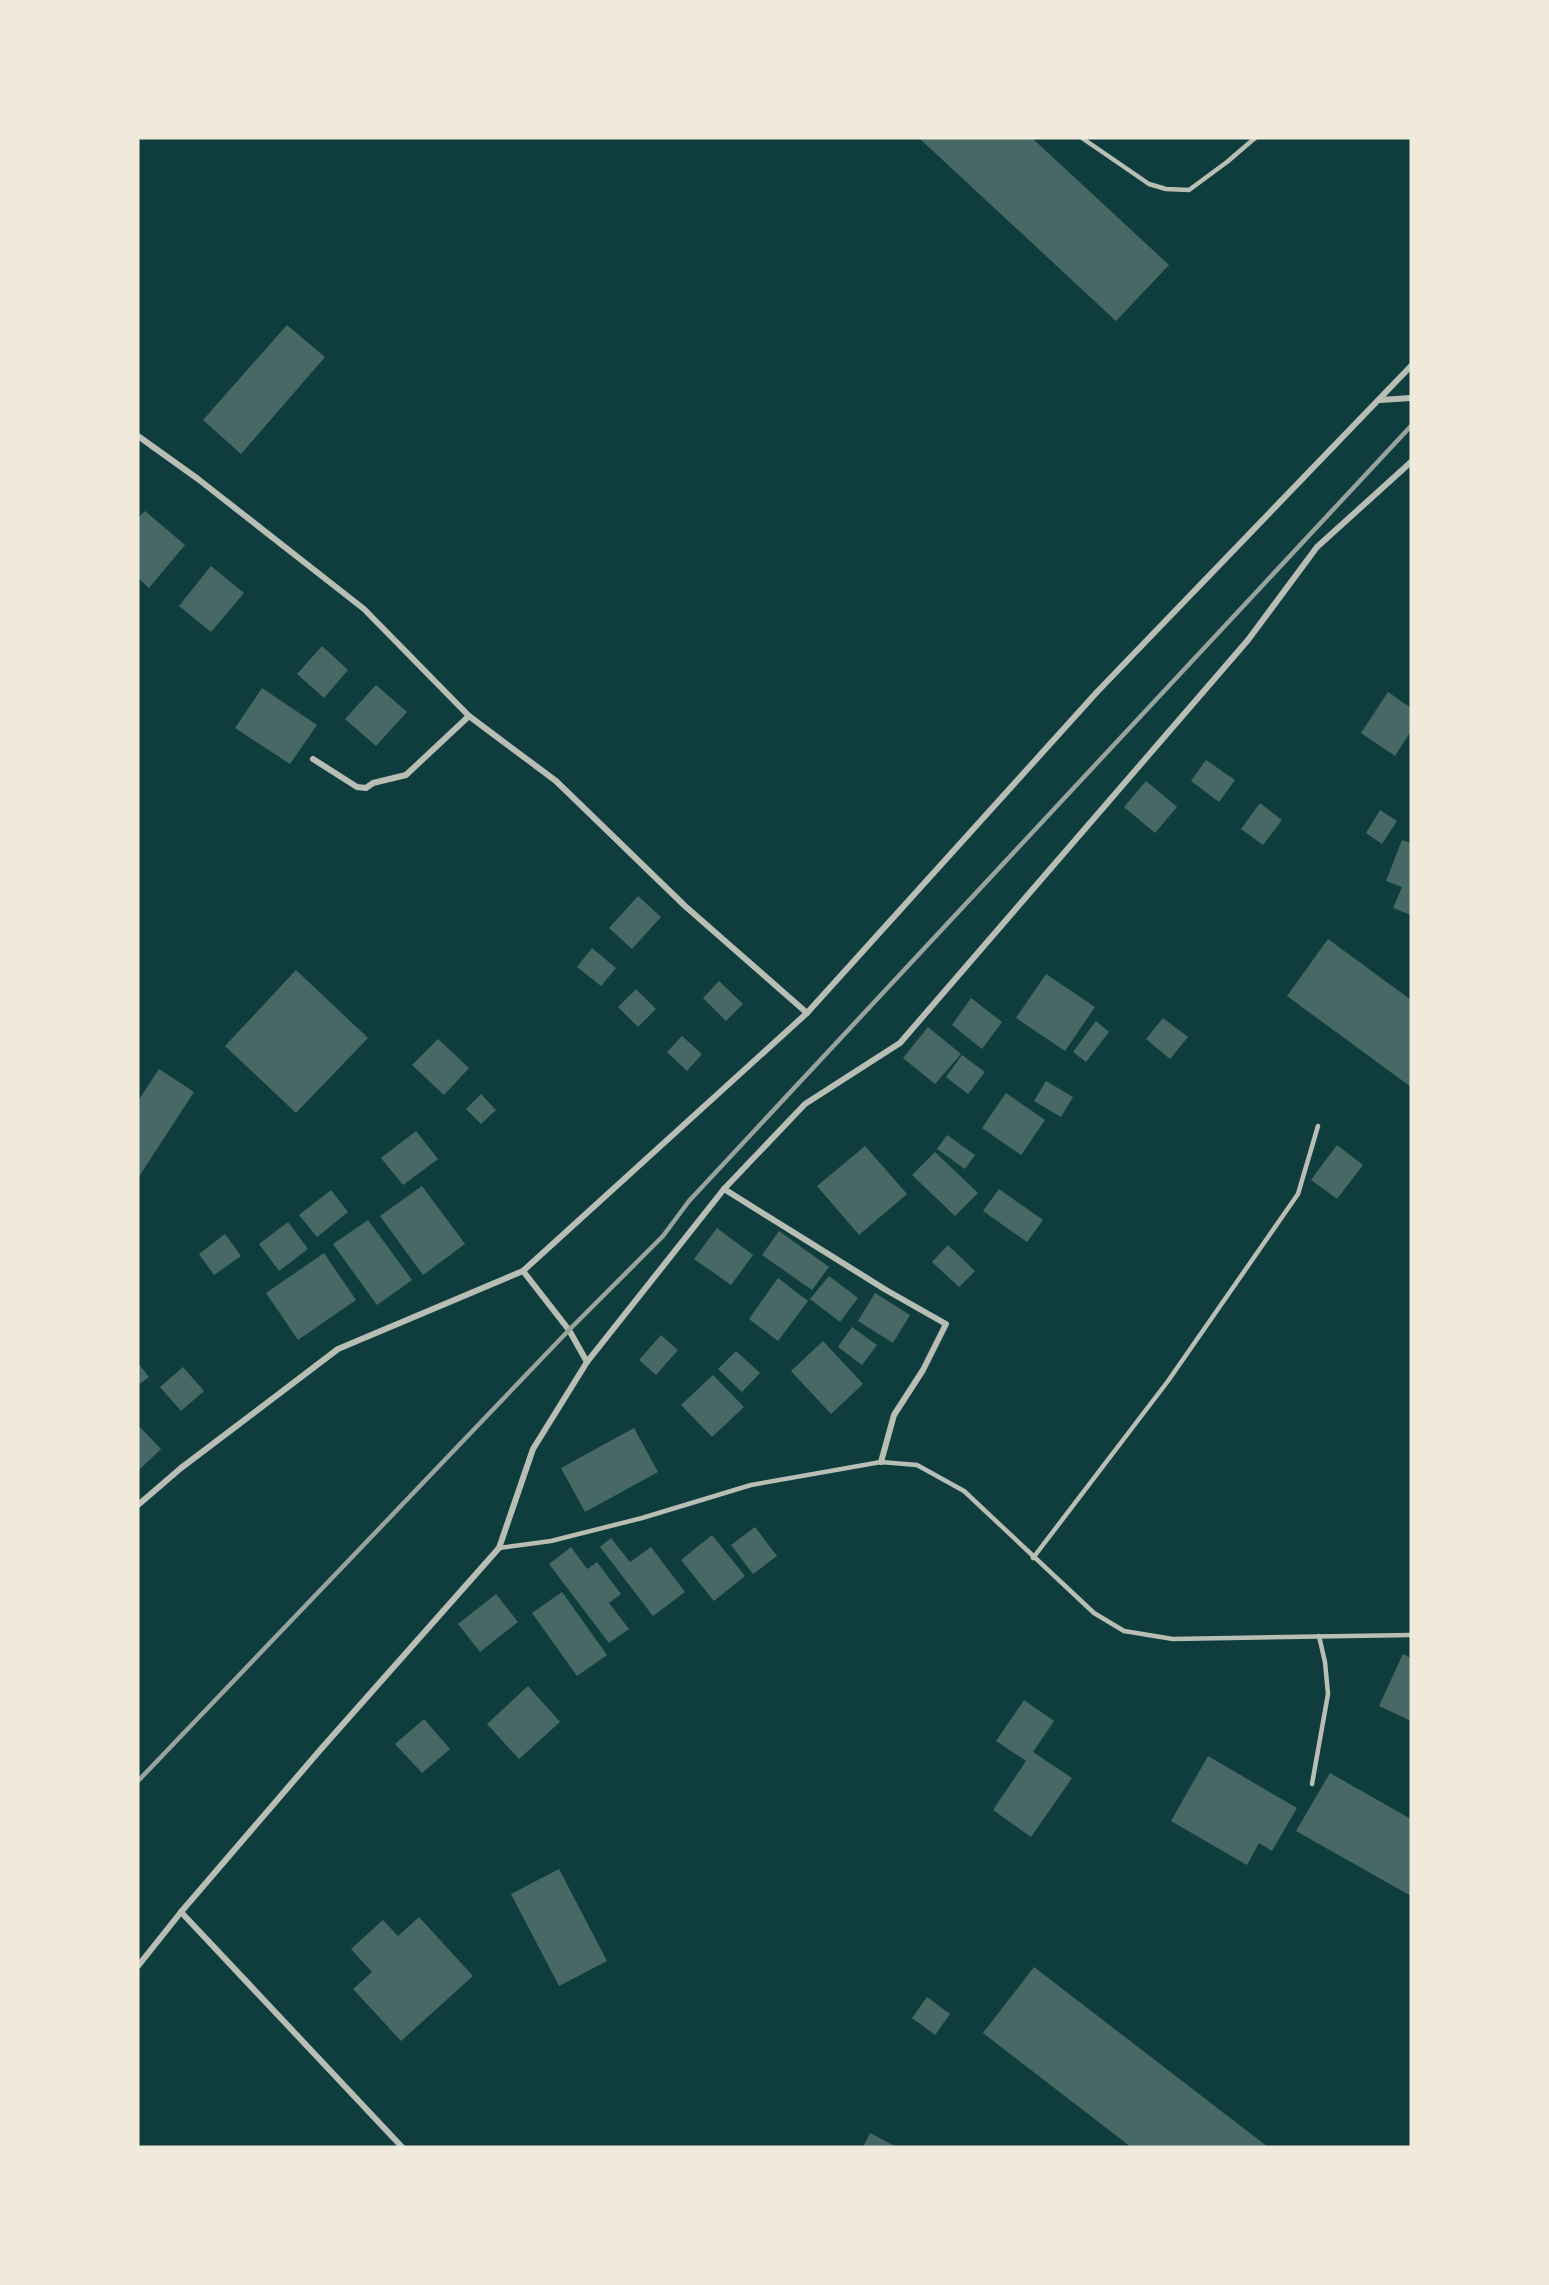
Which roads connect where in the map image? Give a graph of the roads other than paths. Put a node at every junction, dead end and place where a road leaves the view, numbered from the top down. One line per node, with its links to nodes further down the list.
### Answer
1 (1082, 138): 2 (lane)
2 (1255, 138)
3 (1411, 366): 5 (street)
4 (1411, 398): 5 (street)
5 (1380, 400): 10 (street)
6 (138, 436): 8 (street)
7 (1411, 462): 12 (street)
8 (469, 716): 9 (street); 10 (street)
9 (313, 759)
10 (807, 1013): 13 (street)
11 (1318, 1126): 18 (lane)
12 (724, 1189): 14 (street); 15 (street)
13 (524, 1271): 14 (street); 16 (street)
14 (587, 1362): 17 (street)
15 (881, 1462): 17 (lane); 18 (lane)
16 (138, 1505)
17 (499, 1548): 22 (street)
18 (1033, 1558): 20 (lane)
19 (1411, 1635): 20 (lane)
20 (1319, 1636): 21 (lane)
21 (1312, 1784)
22 (182, 1912): 23 (street); 24 (street)
23 (138, 1966)
24 (402, 2147)

